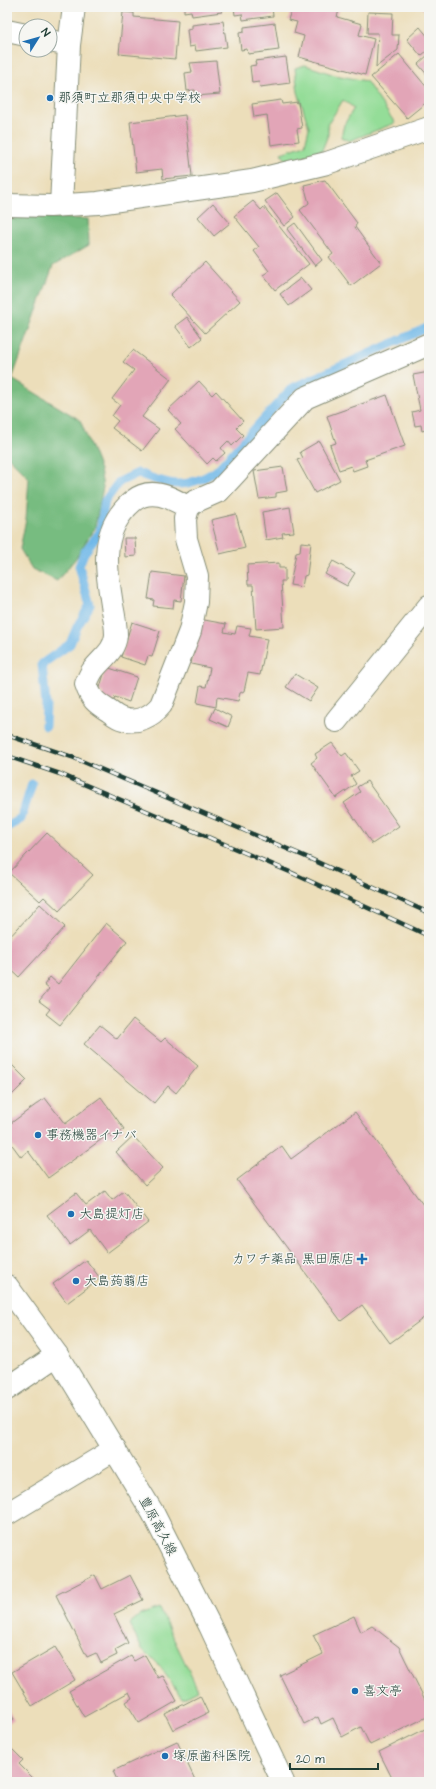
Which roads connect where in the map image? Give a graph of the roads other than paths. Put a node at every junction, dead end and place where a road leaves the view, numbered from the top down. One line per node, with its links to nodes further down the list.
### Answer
1 (74, 7): 4 (main road)
2 (7, 31): 3 (main road)
3 (18, 33)
4 (59, 43): 7 (main road)
5 (429, 128): 7 (main road)
6 (7, 205): 7 (main road)
7 (61, 205)
8 (429, 344): 9 (main road)
9 (188, 508): 9 (main road)
10 (429, 606): 11 (main road)
11 (336, 721)
12 (7, 1286): 13 (main road, 豊原高久線)
13 (57, 1355): 14 (main road); 15 (main road, 豊原高久線)
14 (7, 1389)
15 (114, 1449): 16 (main road); 17 (main road, 豊原高久線)
16 (7, 1514)
17 (282, 1782)

